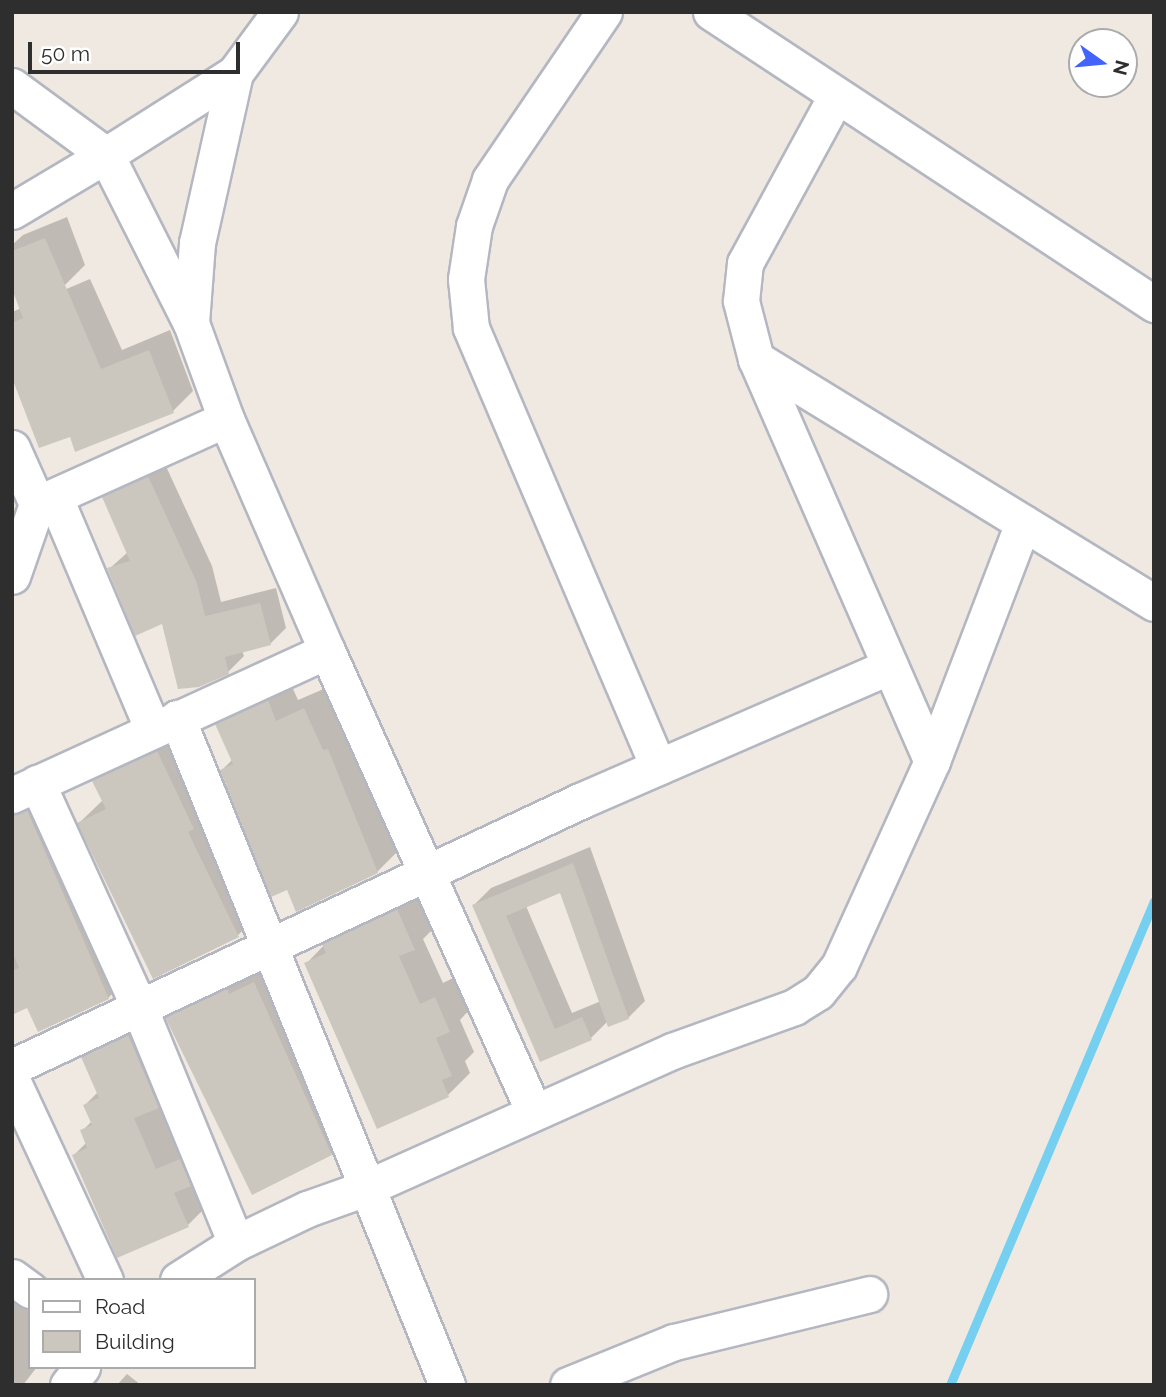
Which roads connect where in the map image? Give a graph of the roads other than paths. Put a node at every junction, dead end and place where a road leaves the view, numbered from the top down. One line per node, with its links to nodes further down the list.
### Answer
1 (280, 12): 4 (street)
2 (604, 12): 22 (street)
3 (711, 12): 6 (street)
4 (235, 73): 7 (street); 10 (street)
5 (12, 86): 7 (street)
6 (835, 97): 9 (street); 11 (street)
7 (106, 155): 8 (street); 10 (street)
8 (12, 211)
9 (1154, 304)
10 (191, 323): 12 (street)
11 (756, 359): 15 (street); 19 (street)
12 (226, 419): 14 (street); 18 (street)
13 (12, 448): 14 (street)
14 (46, 501): 16 (street); 20 (street)
15 (1023, 523): 17 (street); 21 (street)
16 (12, 576)
17 (1154, 603)
18 (327, 651): 20 (street); 24 (street)
19 (890, 667): 21 (street); 22 (street)
20 (165, 724): 23 (street); 25 (street)
21 (932, 761): 29 (street)
22 (658, 767): 24 (street)
23 (24, 789): 26 (street)
24 (429, 874): 25 (street); 29 (street)
25 (267, 947): 26 (street); 30 (street)
26 (139, 1007): 27 (street); 31 (street)
27 (12, 1067)
28 (12, 1080): 33 (street)
29 (534, 1112): 30 (street)
30 (366, 1188): 31 (street); 39 (street)
31 (236, 1243): 34 (street)
32 (12, 1276): 35 (street)
33 (104, 1278)
34 (181, 1278)
35 (28, 1288)
36 (869, 1294): 40 (street)
37 (80, 1369): 38 (street)
38 (68, 1385)
39 (447, 1385)
40 (568, 1385)

